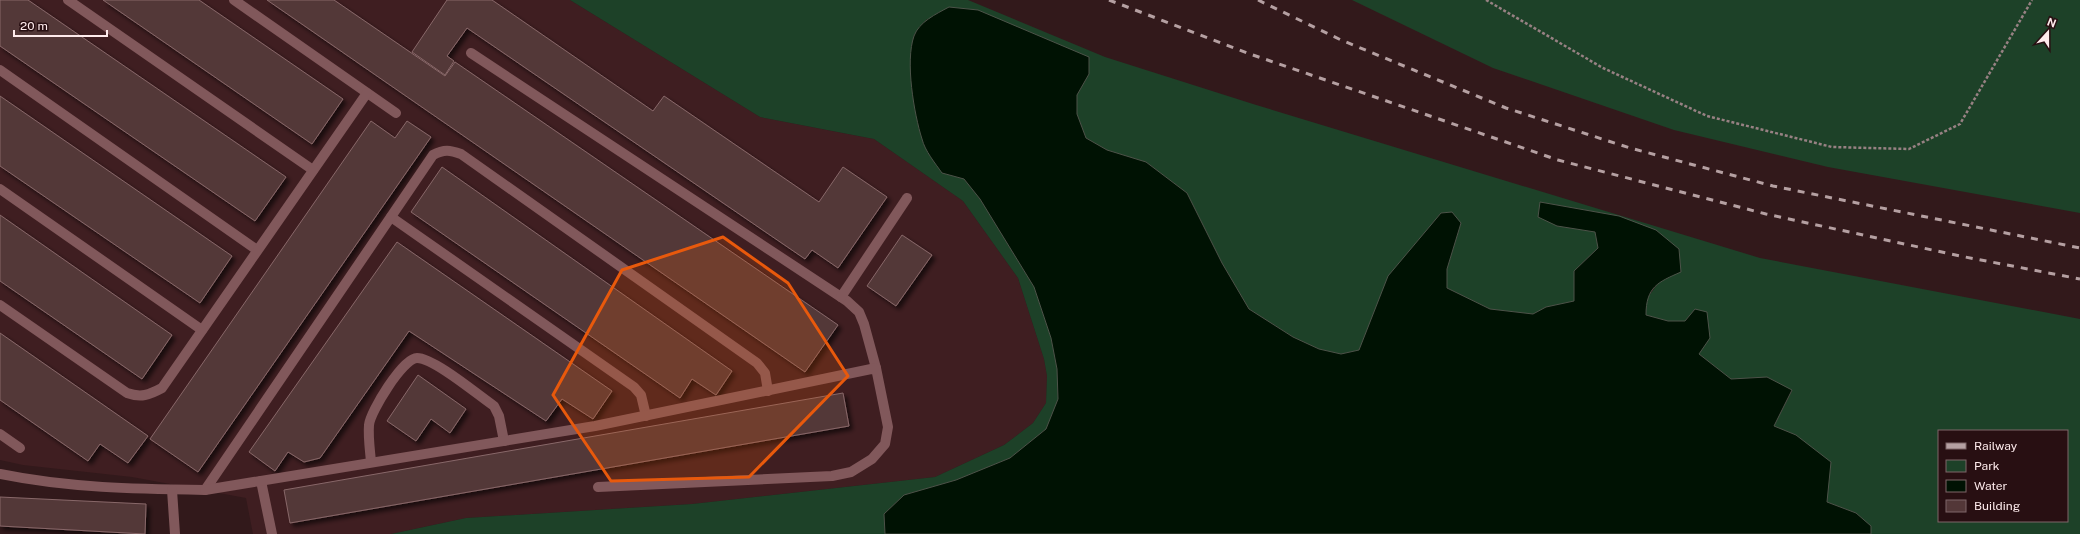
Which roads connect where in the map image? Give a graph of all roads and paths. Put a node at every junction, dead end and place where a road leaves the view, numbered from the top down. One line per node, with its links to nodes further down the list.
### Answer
1 (68, 0): 9 (lane)
2 (234, 0): 7 (lane)
3 (1486, 0): 4 (path)
4 (2032, 0)
5 (471, 53): 14 (lane)
6 (0, 70): 13 (lane)
7 (367, 93): 8 (lane); 9 (lane)
8 (396, 113)
9 (313, 170): 13 (lane)
10 (0, 189): 16 (lane)
11 (907, 198): 14 (lane)
12 (391, 217): 18 (lane); 19 (lane); 28 (lane)
13 (257, 250): 16 (lane)
14 (842, 297): 17 (lane)
15 (0, 305): 16 (lane)
16 (202, 330)
17 (876, 368): 18 (lane); 26 (lane)
18 (768, 391): 19 (lane)
19 (646, 416): 21 (lane)
20 (0, 434): 22 (lane)
21 (504, 441): 23 (lane); 23 (lane)
22 (20, 448)
23 (371, 462): 25 (lane)
24 (0, 474): 27 (lane)
25 (261, 481): 28 (lane); 30 (lane)
26 (598, 487)
27 (172, 490): 28 (lane); 29 (lane)
28 (205, 490)
29 (175, 534)
30 (272, 534)

